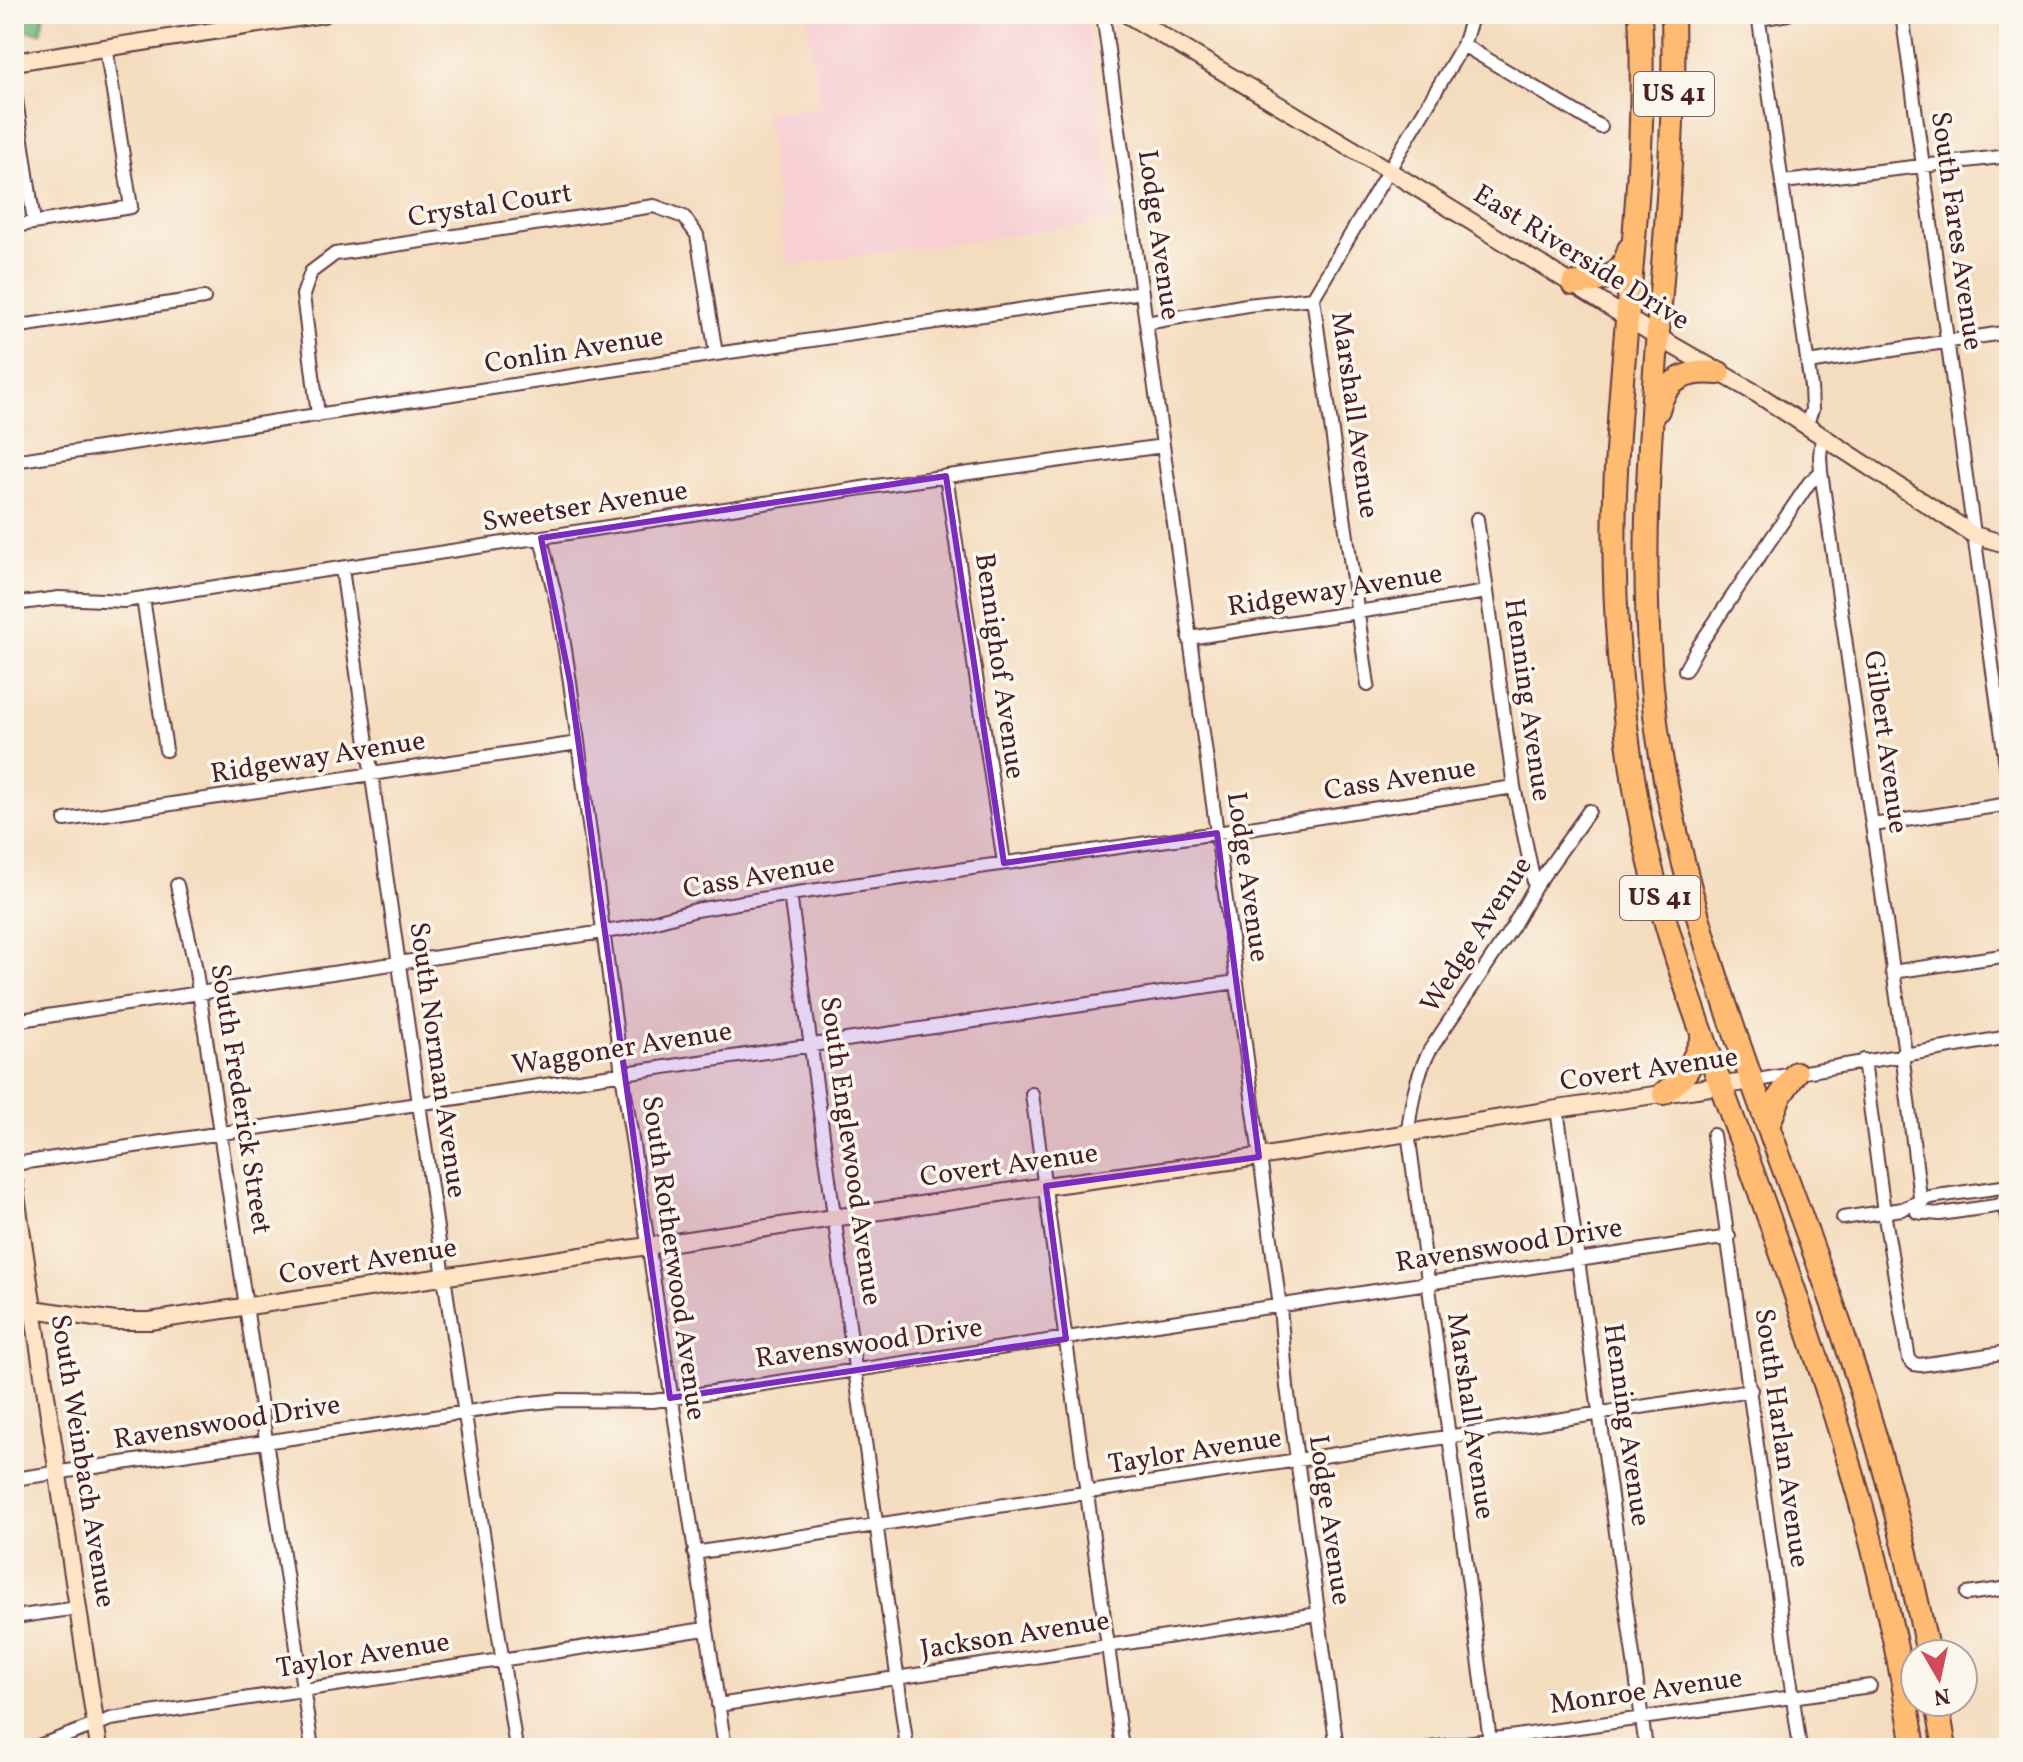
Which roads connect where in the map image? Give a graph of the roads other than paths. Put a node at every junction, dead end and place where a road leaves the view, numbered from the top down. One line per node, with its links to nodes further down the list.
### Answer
1 (323, 14): 11 (street)
2 (1103, 14): 23 (street, Lodge Avenue)
3 (1126, 14): 17 (street, East Riverside Drive)
4 (1473, 14): 10 (street, Marshall Avenue)
5 (1640, 14): 19 (highway, US 41)
6 (1673, 14): 30 (highway, US 41)
7 (1788, 14): 9 (street)
8 (1902, 14): 16 (street, South Fares Avenue)
9 (1759, 16): 18 (street)
10 (1463, 45): 14 (street); 17 (street, Marshall Avenue)
11 (106, 47): 12 (street); 20 (street)
12 (14, 62)
13 (14, 86): 20 (street)
14 (1601, 127)
15 (2009, 156): 16 (street)
16 (1924, 168): 18 (street); 31 (street, South Fares Avenue)
17 (1388, 170): 22 (street, East Riverside Drive); 25 (street, Marshall Avenue)
18 (1783, 182): 33 (street)
19 (1637, 209): 22 (highway); 26 (highway, US 41)
20 (34, 222): 21 (street)
21 (14, 226)
22 (1573, 284): 26 (street, East Riverside Drive)
23 (1142, 292): 27 (street, Lodge Avenue); 32 (street, Conlin Avenue)
24 (204, 298): 28 (street)
25 (1313, 298): 27 (street); 51 (street, Marshall Avenue)
26 (1628, 319): 30 (street, East Riverside Drive); 76 (highway, US 41)
27 (1146, 323): 38 (street, Lodge Avenue)
28 (14, 327)
29 (2009, 332): 31 (street)
30 (1658, 337): 34 (street, East Riverside Drive); 39 (highway, US 41)
31 (1947, 340): 33 (street); 44 (street, South Fares Avenue)
32 (716, 354): 35 (street, Conlin Avenue); 35 (street, Crystal Court)
33 (1808, 363): 36 (street)
34 (1719, 373): 36 (street, East Riverside Drive); 39 (highway)
35 (318, 415): 40 (street, Conlin Avenue)
36 (1806, 426): 37 (street, East Riverside Drive)
37 (1822, 437): 41 (street, Gilbert Avenue); 44 (street, East Riverside Drive)
38 (1163, 446): 42 (street, Sweetser Avenue); 52 (street, Lodge Avenue)
39 (1649, 446): 83 (highway, US 41)
40 (14, 461)
41 (1821, 472): 53 (street); 63 (street, Gilbert Avenue)
42 (946, 476): 45 (street, Sweetser Avenue); 65 (street, Bennighof Avenue)
43 (1477, 519): 48 (street, Henning Avenue)
44 (1974, 535): 46 (street, East Riverside Drive); 59 (street, South Fares Avenue)
45 (541, 538): 47 (street, Sweetser Avenue); 55 (street, South Rotherwood Avenue)
46 (2009, 545)
47 (342, 569): 49 (street, Sweetser Avenue); 57 (street, South Norman Avenue)
48 (1487, 592): 51 (street, Ridgeway Avenue); 58 (street, Henning Avenue)
49 (143, 598): 50 (street, Sweetser Avenue); 56 (street)
50 (14, 604)
51 (1357, 612): 52 (street, Ridgeway Avenue); 54 (street, Marshall Avenue)
52 (1189, 638): 64 (street, Lodge Avenue)
53 (1685, 670)
54 (1368, 685)
55 (578, 743): 57 (street, Ridgeway Avenue); 69 (street, South Rotherwood Avenue)
56 (166, 750)
57 (372, 775): 62 (street, Ridgeway Avenue); 71 (street, South Norman Avenue)
58 (1514, 787): 64 (street, Cass Avenue); 67 (street, Henning Avenue)
59 (2009, 787)
60 (2009, 804): 63 (street)
61 (1589, 811): 67 (street, Wedge Avenue)
62 (65, 820)
63 (1873, 825): 72 (street, Gilbert Avenue)
64 (1217, 833): 65 (street, Cass Avenue); 73 (street, Lodge Avenue)
65 (1004, 863): 68 (street, Cass Avenue)
66 (177, 885): 74 (street, South Frederick Street)
67 (1535, 887): 85 (street, Wedge Avenue)
68 (790, 894): 69 (street, Cass Avenue); 78 (street, South Englewood Avenue)
69 (601, 932): 71 (street, Cass Avenue); 81 (street, South Rotherwood Avenue)
70 (2009, 955): 72 (street)
71 (398, 963): 74 (street, Cass Avenue); 88 (street, South Norman Avenue)
72 (1892, 972): 79 (street, Gilbert Avenue)
73 (1236, 982): 78 (street, Waggoner Avenue); 94 (street, Lodge Avenue)
74 (199, 993): 75 (street, Cass Avenue); 92 (street, South Frederick Street)
75 (14, 1021)
76 (1703, 1037): 84 (highway, US 41); 86 (highway)
77 (2009, 1037): 79 (street, Covert Avenue)
78 (811, 1045): 81 (street, Waggoner Avenue); 102 (street, South Englewood Avenue)
79 (1903, 1053): 80 (street, Covert Avenue); 100 (street, Gilbert Avenue)
80 (1864, 1060): 82 (street, Covert Avenue); 101 (street)
81 (622, 1073): 88 (street, Waggoner Avenue); 106 (street, South Rotherwood Avenue)
82 (1796, 1073): 83 (street, Covert Avenue); 90 (highway)
83 (1752, 1081): 84 (street, Covert Avenue); 90 (highway, US 41)
84 (1722, 1086): 86 (street, Covert Avenue); 158 (highway, US 41)
85 (1415, 1091): 91 (street, Marshall Avenue)
86 (1664, 1093): 89 (street, Covert Avenue)
87 (1032, 1094): 97 (street)
88 (419, 1104): 92 (street, Waggoner Avenue); 108 (street, South Norman Avenue)
89 (1557, 1109): 91 (street, Covert Avenue); 107 (street, Henning Avenue)
90 (1768, 1126): 135 (highway, US 41)
91 (1408, 1132): 94 (street, Covert Avenue); 109 (street, Marshall Avenue)
92 (220, 1134): 95 (street, Waggoner Avenue); 110 (street, South Frederick Street)
93 (1713, 1135): 105 (street, South Harlan Avenue)
94 (1259, 1157): 97 (street, Covert Avenue); 111 (street, Lodge Avenue)
95 (14, 1164)
96 (14, 1182): 112 (street, South Weinbach Avenue)
97 (1046, 1186): 102 (street, Covert Avenue); 114 (street)
98 (2006, 1187): 99 (street); 100 (street)
99 (2007, 1204): 100 (street); 104 (street)
100 (1921, 1206): 101 (street)
101 (1884, 1212): 103 (street); 115 (street)
102 (835, 1218): 106 (street, Covert Avenue); 116 (street, South Englewood Avenue)
103 (1843, 1218)
104 (2009, 1233)
105 (1729, 1237): 107 (street, Ravenswood Drive); 117 (street, South Harlan Avenue)
106 (647, 1246): 108 (street, Covert Avenue); 118 (street, South Rotherwood Avenue)
107 (1579, 1260): 109 (street, Ravenswood Drive); 120 (street, Henning Avenue)
108 (444, 1277): 110 (street, Covert Avenue); 119 (street, South Norman Avenue)
109 (1428, 1283): 111 (street, Ravenswood Drive); 121 (street, Marshall Avenue)
110 (246, 1306): 112 (street, Covert Avenue); 122 (street, South Frederick Street)
111 (1280, 1307): 114 (street, Ravenswood Drive); 123 (street, Lodge Avenue)
112 (33, 1309): 113 (street, Covert Avenue); 124 (street, South Weinbach Avenue)
113 (14, 1310)
114 (1066, 1339): 116 (street, Ravenswood Drive); 126 (street)
115 (2009, 1352)
116 (855, 1370): 118 (street, Ravenswood Drive); 127 (street, South Englewood Avenue)
117 (1751, 1390): 120 (street, Taylor Avenue); 141 (street, South Harlan Avenue)
118 (670, 1398): 119 (street, Ravenswood Drive); 128 (street, South Rotherwood Avenue)
119 (464, 1412): 122 (street, Ravenswood Drive); 137 (street, South Norman Avenue)
120 (1600, 1412): 121 (street, Taylor Avenue); 143 (street, Henning Avenue)
121 (1449, 1435): 123 (street, Taylor Avenue); 146 (street, Marshall Avenue)
122 (266, 1441): 124 (street, Ravenswood Drive); 140 (street, South Frederick Street)
123 (1297, 1460): 126 (street, Taylor Avenue); 132 (street, Lodge Avenue)
124 (58, 1473): 125 (street, Ravenswood Drive); 131 (street, South Weinbach Avenue)
125 (14, 1479)
126 (1087, 1494): 127 (street, Taylor Avenue); 136 (street)
127 (877, 1525): 128 (street, Taylor Avenue); 138 (street, South Englewood Avenue)
128 (694, 1553): 134 (street, South Rotherwood Avenue)
129 (2009, 1588): 130 (street)
130 (1967, 1594)
131 (78, 1608): 133 (street); 145 (street, South Weinbach Avenue)
132 (1318, 1614): 136 (street, Jackson Avenue); 154 (street, Lodge Avenue)
133 (14, 1617)
134 (705, 1629): 137 (street, Taylor Avenue); 142 (street, South Rotherwood Avenue)
135 (1924, 1638)
136 (1108, 1646): 138 (street, Jackson Avenue); 153 (street)
137 (502, 1660): 140 (street, Taylor Avenue); 150 (street, South Norman Avenue)
138 (898, 1679): 142 (street, Jackson Avenue); 152 (street, South Englewood Avenue)
139 (1870, 1686): 141 (street, Monroe Avenue)
140 (304, 1689): 145 (street, Taylor Avenue); 149 (street, South Frederick Street)
141 (1793, 1695): 143 (street, Monroe Avenue); 157 (street, South Harlan Avenue)
142 (718, 1705): 151 (street, South Rotherwood Avenue)
143 (1642, 1718): 146 (street, Monroe Avenue); 156 (street, Henning Avenue)
144 (1940, 1718): 159 (highway)
145 (95, 1723): 147 (street, Taylor Avenue); 148 (street, South Weinbach Avenue)
146 (1490, 1744): 155 (street, Monroe Avenue)
147 (33, 1748)
148 (99, 1748)
149 (312, 1748)
150 (516, 1748)
151 (725, 1748)
152 (907, 1748)
153 (1122, 1748)
154 (1337, 1748)
155 (1430, 1748)
156 (1646, 1748)
157 (1800, 1748)
158 (1914, 1748)
159 (1945, 1748)

